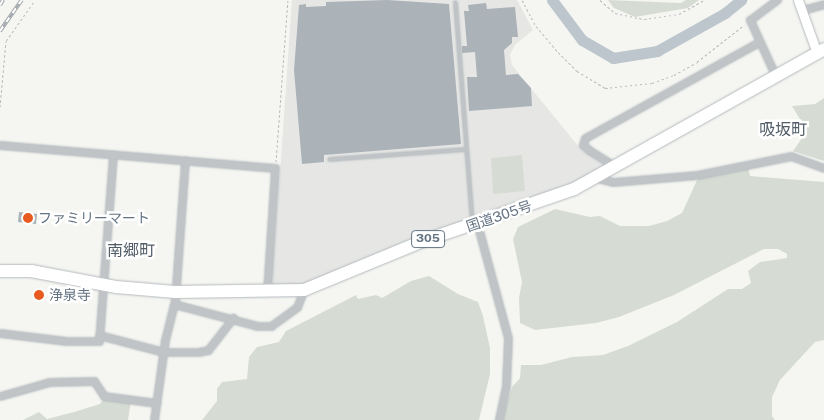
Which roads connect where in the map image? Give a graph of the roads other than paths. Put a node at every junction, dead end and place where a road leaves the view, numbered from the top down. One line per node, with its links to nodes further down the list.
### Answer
1 (777, 0): 6 (street)
2 (798, 0): 5 (street)
3 (455, 2): 10 (lane)
4 (824, 4): 5 (street)
5 (802, 10): 7 (street)
6 (759, 42): 8 (street); 14 (street)
7 (820, 51): 8 (highway, 国道305号 / 305)
8 (776, 77): 14 (highway, 国道305号 / 305)
9 (0, 145): 11 (street)
10 (466, 149): 12 (lane); 17 (lane)
11 (113, 155): 13 (street); 19 (street)
12 (329, 159)
13 (186, 160): 21 (street); 22 (street)
14 (616, 167): 16 (highway, 国道305号 / 305)
15 (824, 168): 16 (street)
16 (597, 178): 17 (highway, 国道305号 / 305)
17 (475, 224): 20 (highway, 国道305号 / 305); 30 (street)
18 (0, 271): 19 (highway, 国道305号 / 305)
19 (102, 284): 22 (highway, 国道305号 / 305); 25 (street)
20 (304, 290): 21 (highway, 国道305号 / 305); 23 (street)
21 (267, 292): 22 (highway, 国道305号 / 305)
22 (175, 298): 23 (street); 26 (street)
23 (233, 318): 26 (street)
24 (0, 333): 25 (street)
25 (99, 335): 26 (street)
26 (164, 352): 28 (street)
27 (0, 396): 28 (street)
28 (157, 403): 29 (street)
29 (154, 420)
30 (499, 420)

